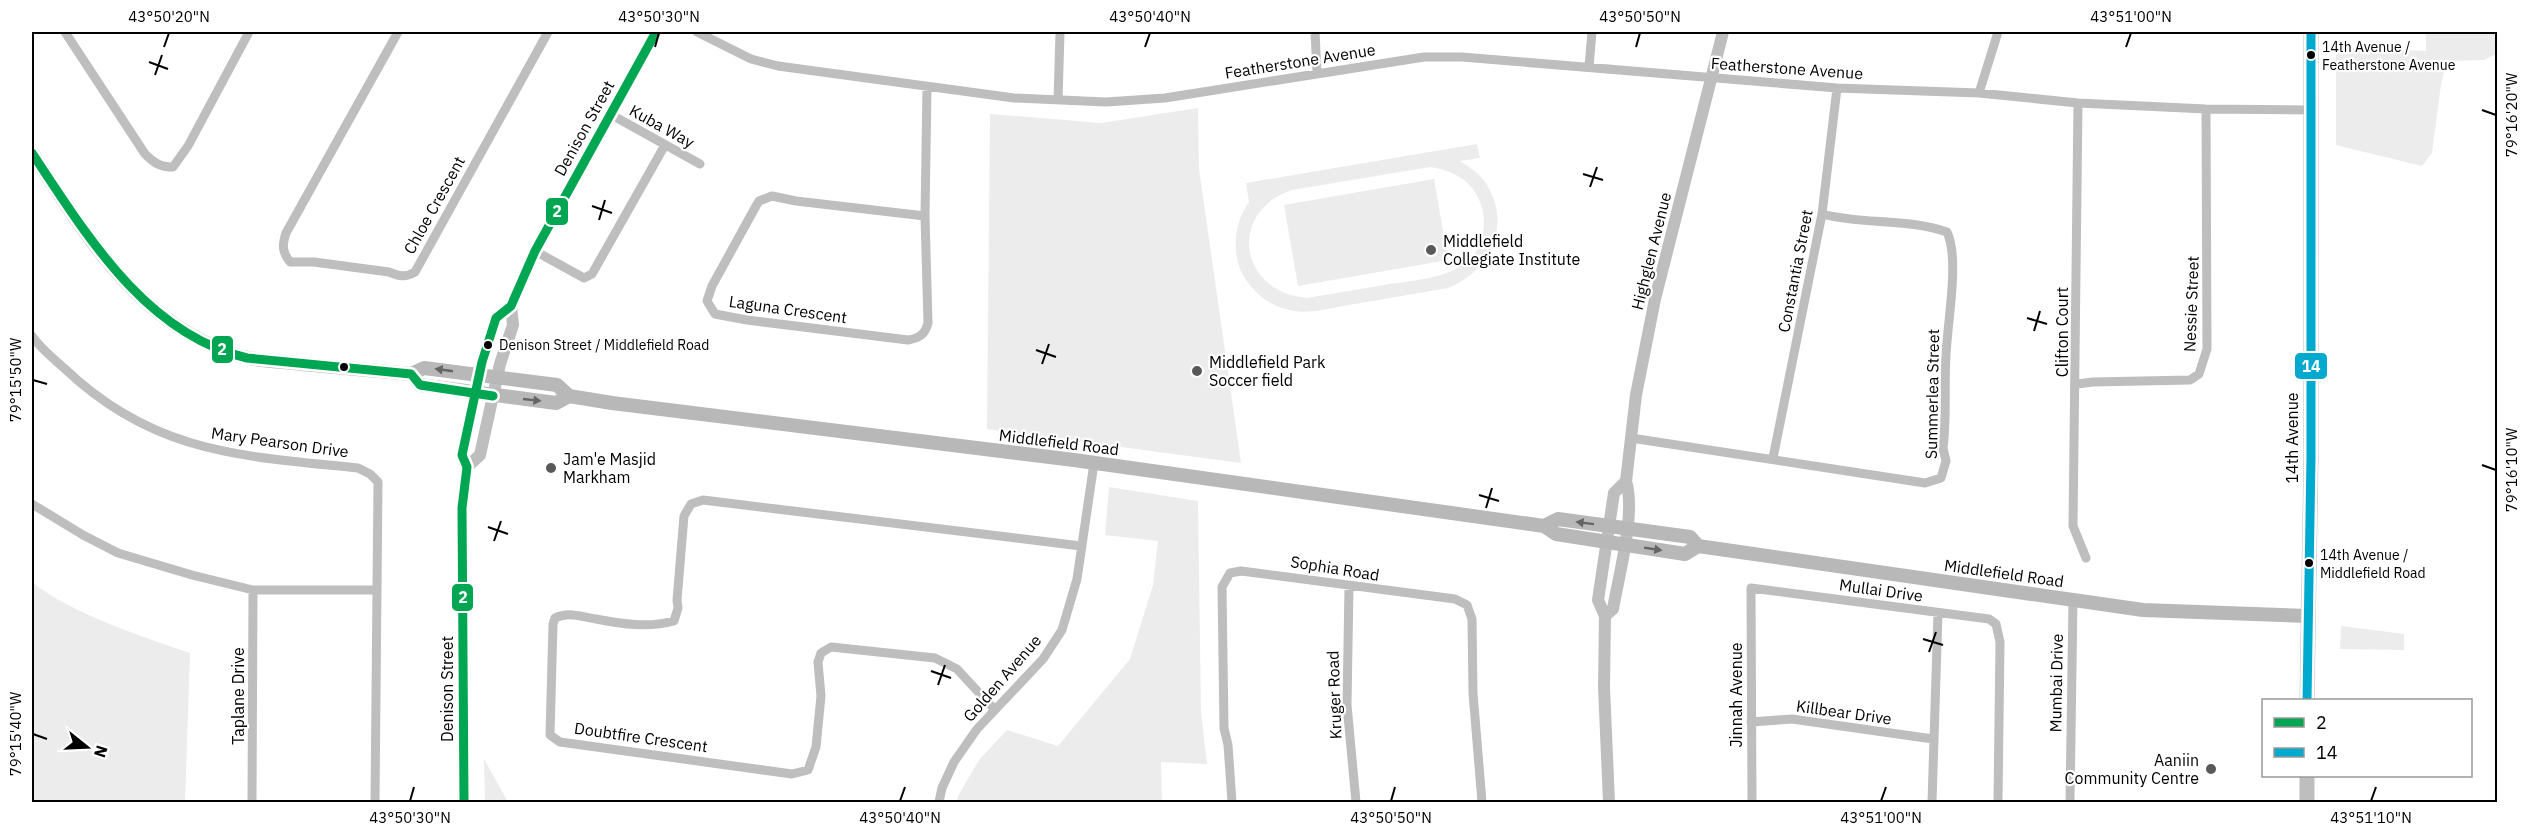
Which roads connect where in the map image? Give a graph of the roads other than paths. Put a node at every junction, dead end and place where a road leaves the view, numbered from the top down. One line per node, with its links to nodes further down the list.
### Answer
1 (65, 32): 2 (street)
2 (249, 32)
3 (398, 32): 4 (street, Chloe Crescent)
4 (548, 32)
5 (656, 32): 23 (street, Denison Street)
6 (697, 32): 16 (street, Featherstone Avenue)
7 (1060, 32): 19 (street)
8 (1315, 32): 14 (street)
9 (1592, 32): 13 (street)
10 (1723, 32): 15 (street, Highglen Avenue)
11 (1998, 32): 18 (street)
12 (2311, 32): 22 (main road, 14th Avenue)
13 (1589, 67): 14 (street, Featherstone Avenue); 15 (street, Featherstone Avenue)
14 (1317, 72): 19 (street, Featherstone Avenue)
15 (1711, 78): 17 (street, Featherstone Avenue); 39 (street, Highglen Avenue)
16 (927, 87): 19 (street, Featherstone Avenue); 28 (street, Laguna Crescent)
17 (1837, 88): 18 (street, Featherstone Avenue); 27 (street, Constantia Street)
18 (1979, 93): 20 (street, Featherstone Avenue)
19 (1058, 100)
20 (2078, 103): 21 (street, Featherstone Avenue); 35 (street, Clifton Court)
21 (2206, 109): 22 (street, Featherstone Avenue); 35 (street, Nessie Street)
22 (2312, 110): 60 (main road, 14th Avenue)
23 (610, 114): 24 (street, Kuba Way); 29 (street, Denison Street)
24 (665, 144): 26 (street, Kuba Way); 29 (street)
25 (32, 153): 32 (main road, Middlefield Road)
26 (700, 164)
27 (1821, 214): 40 (street, Constantia Street); 40 (street, Summerlea Street)
28 (925, 216): 28 (street, Laguna Crescent)
29 (535, 251): 30 (street, Denison Street)
30 (511, 306): 33 (street, Denison Street); 34 (street, Denison Street)
31 (32, 336): 56 (street, Mary Pearson Drive)
32 (411, 374): 33 (main road, Middlefield Road, one-way to 32); 36 (main road, Middlefield Road)
33 (479, 374): 34 (main road, Middlefield Road); 36 (street, Denison Street)
34 (497, 377): 37 (street, Denison Street); 38 (main road, Middlefield Road)
35 (2077, 384): 52 (street, Clifton Court)
36 (475, 393): 37 (main road, Middlefield Road); 42 (street, Denison Street)
37 (493, 396): 38 (main road, Middlefield Road, one-way to 38); 42 (street, Denison Street)
38 (569, 396): 41 (main road, Middlefield Road)
39 (1631, 438): 40 (street, Summerlea Street); 43 (street, Highglen Avenue)
40 (1773, 458)
41 (1094, 463): 45 (main road, Middlefield Road); 50 (street, Golden Avenue)
42 (467, 467): 68 (street, Denison Street)
43 (1626, 481): 46 (street, Highglen Avenue); 47 (street, Highglen Avenue)
44 (32, 504): 55 (street)
45 (1544, 526): 46 (main road, Middlefield Road, one-way to 45); 48 (main road, Middlefield Road)
46 (1608, 526): 47 (main road, Middlefield Road); 48 (street, Highglen Avenue)
47 (1626, 528): 49 (street, Highglen Avenue); 51 (main road, Middlefield Road)
48 (1606, 541): 49 (main road, Middlefield Road); 59 (street, Highglen Avenue)
49 (1624, 544): 51 (main road, Middlefield Road, one-way to 51); 59 (street, Highglen Avenue)
50 (1082, 546): 62 (street, Golden Avenue); 62 (street, Doubtfire Crescent)
51 (1698, 546): 57 (main road, Middlefield Road)
52 (2086, 558)
53 (1349, 586): 70 (street, Sophia Road); 71 (street, Kruger Road); 72 (street, Sophia Road)
54 (1751, 588): 58 (street, Mullai Drive); 63 (street, Jinnah Avenue)
55 (253, 590): 56 (street); 66 (street, Taplane Drive)
56 (376, 590): 67 (street, Mary Pearson Drive)
57 (2073, 600): 60 (main road, Middlefield Road); 77 (street, Mumbai Drive)
58 (1938, 613): 64 (street); 76 (street, Mullai Drive)
59 (1605, 616): 73 (street, Highglen Avenue)
60 (2307, 616): 61 (main road, 14th Avenue)
61 (2307, 699)
62 (994, 709): 69 (street, Golden Avenue)
63 (1751, 722): 64 (street, Killbear Drive); 74 (street, Jinnah Avenue)
64 (1933, 739): 75 (street)
65 (2307, 777): 78 (main road)
66 (252, 802)
67 (375, 802)
68 (464, 802)
69 (939, 802)
70 (1232, 802)
71 (1356, 802)
72 (1482, 802)
73 (1609, 802)
74 (1752, 802)
75 (1932, 802)
76 (1998, 802)
77 (2070, 802)
78 (2307, 802)

